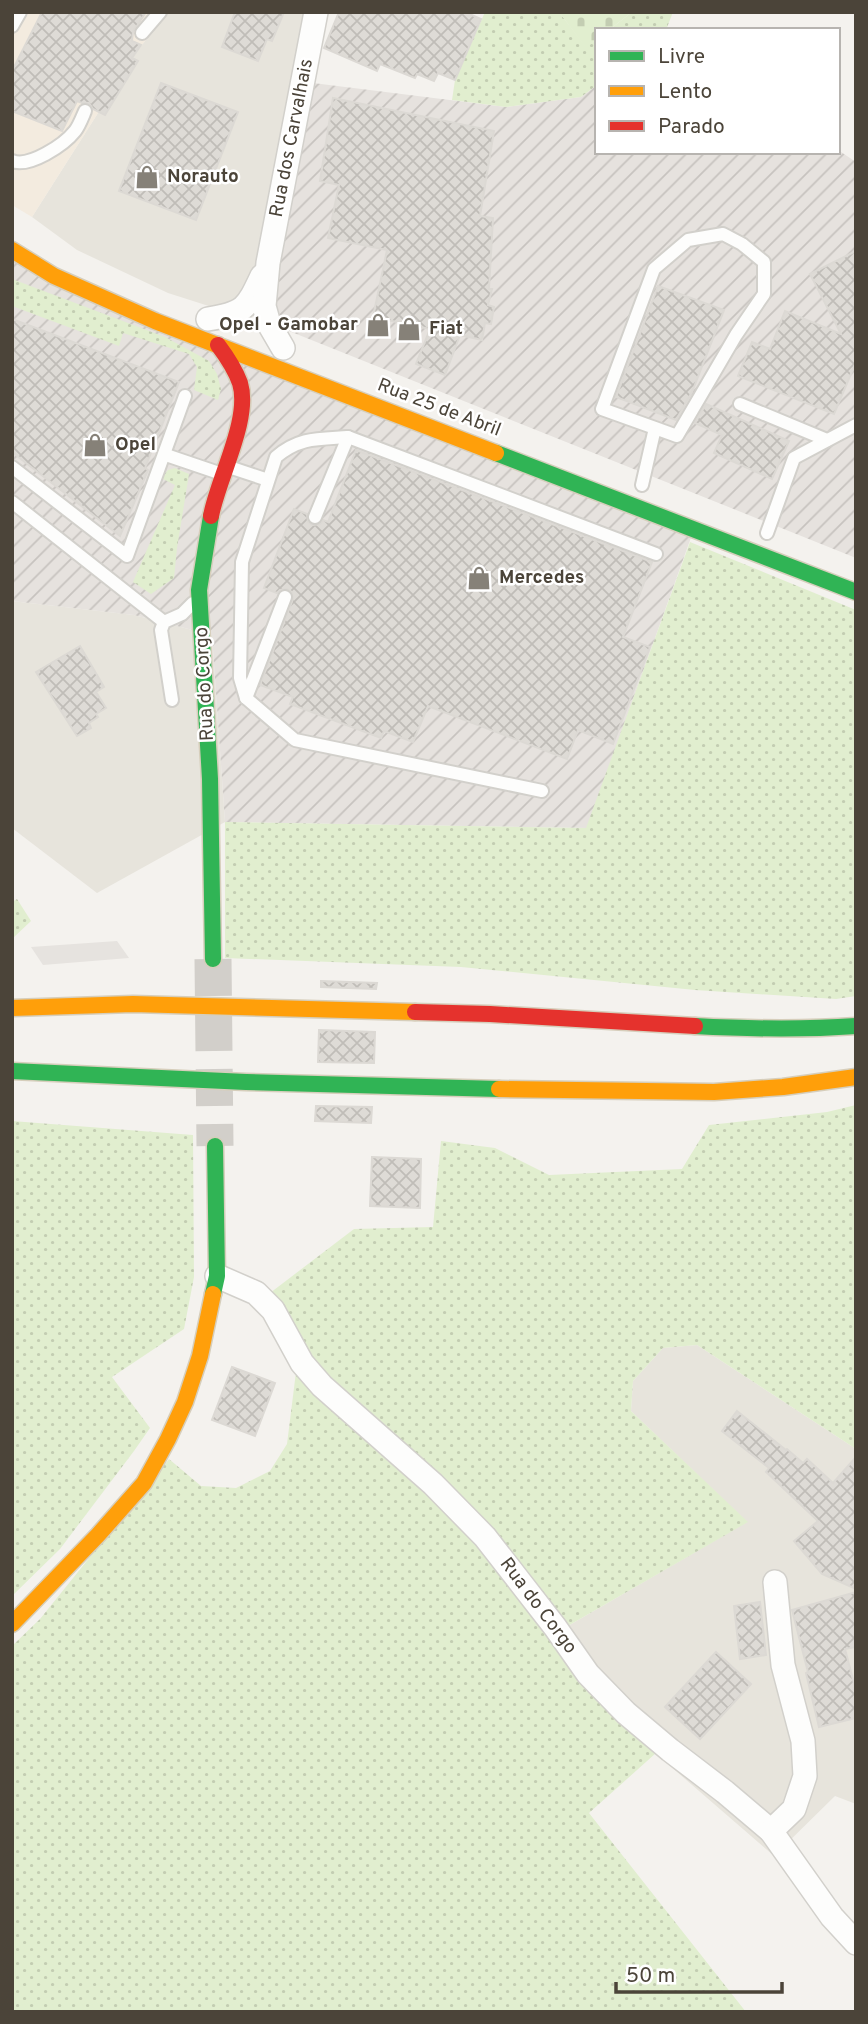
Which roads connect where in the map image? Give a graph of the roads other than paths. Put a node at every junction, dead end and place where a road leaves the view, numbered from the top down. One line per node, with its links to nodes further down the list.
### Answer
1 (20, 12): 4 (lane)
2 (160, 12): 5 (lane)
3 (316, 12): 9 (street, Rua dos Carvalhais)
4 (12, 26)
5 (142, 33)
6 (85, 111): 7 (lane)
7 (12, 161)
8 (12, 250): 13 (main road, Rua 25 de Abril)
9 (268, 263): 10 (street, Rua dos Carvalhais); 14 (street, Rua dos Carvalhais)
10 (202, 317): 11 (main road)
11 (233, 329)
12 (258, 338): 14 (main road)
13 (218, 345): 15 (main road, Rua 25 de Abril); 20 (main road, Rua do Corgo)
14 (293, 352)
15 (304, 378): 16 (main road); 35 (main road, Rua 25 de Abril)
16 (281, 383)
17 (185, 396): 25 (lane)
18 (257, 401): 20 (main road, Rua do Corgo)
19 (740, 404): 24 (lane)
20 (242, 416): 27 (main road, Rua do Corgo)
21 (856, 425): 24 (lane)
22 (655, 428): 22 (lane); 29 (lane)
23 (348, 437): 28 (lane); 31 (lane); 33 (lane)
24 (827, 440): 32 (lane)
25 (166, 455): 26 (lane); 27 (lane)
26 (12, 467)
27 (224, 470): 28 (lane); 34 (main road, Rua do Corgo)
28 (268, 480): 38 (lane)
29 (642, 485)
30 (12, 502): 37 (lane)
31 (315, 517)
32 (767, 533)
33 (656, 554)
34 (200, 590): 37 (lane); 41 (main road, Rua do Corgo)
35 (856, 592)
36 (285, 597): 38 (lane)
37 (164, 622): 39 (lane)
38 (246, 698): 40 (lane)
39 (172, 700)
40 (542, 791)
41 (213, 959)
42 (12, 1009): 43 (main road)
43 (856, 1026)
44 (12, 1071): 45 (main road)
45 (856, 1077)
46 (215, 1146): 47 (main road)
47 (217, 1276): 49 (main road); 50 (street, Rua do Corgo)
48 (775, 1582): 50 (street)
49 (12, 1624)
50 (771, 1832): 51 (street, Rua do Corgo)
51 (856, 1943)

